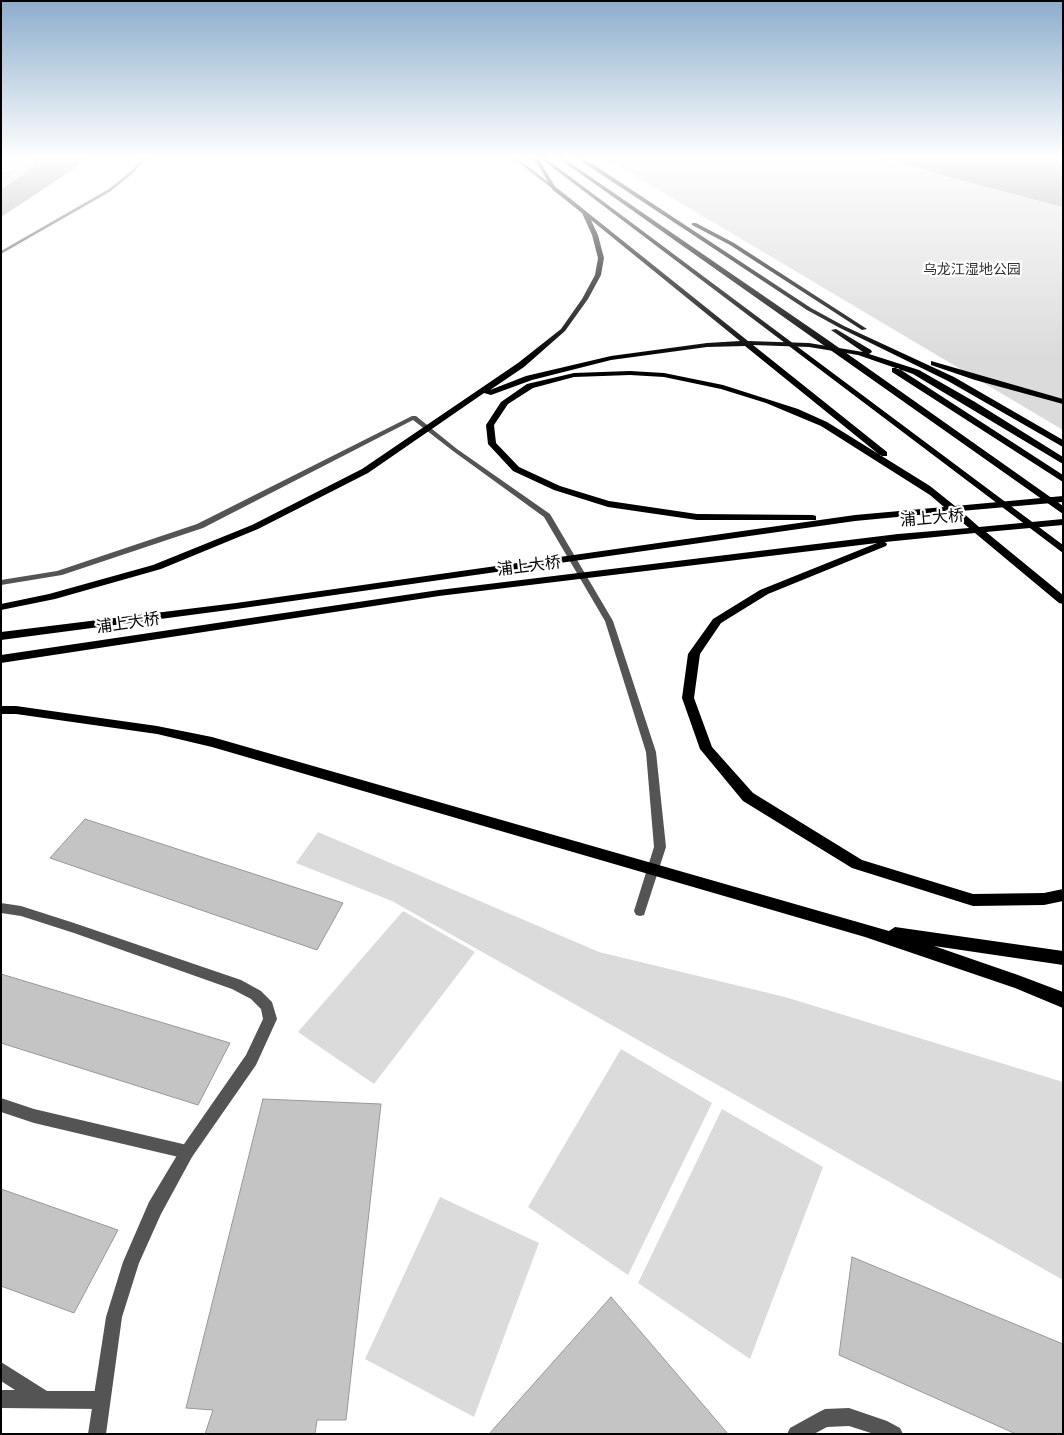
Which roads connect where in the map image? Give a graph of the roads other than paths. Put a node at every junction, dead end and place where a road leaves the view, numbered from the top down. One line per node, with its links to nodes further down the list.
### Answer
1 (50, 225): 8 (street)
2 (591, 225): 10 (main road)
3 (600, 225): 15 (main road)
4 (631, 225): 21 (highway)
5 (656, 225): 17 (highway)
6 (682, 225): 9 (main road)
7 (696, 225): 11 (main road)
8 (1, 254)
9 (783, 292): 12 (main road); 14 (main road)
10 (466, 402): 13 (main road); 24 (main road)
11 (1063, 402)
12 (1063, 444)
13 (1063, 461)
14 (1063, 478)
15 (933, 493): 18 (main road); 23 (main road)
16 (1063, 499): 18 (main road)
17 (1063, 511)
18 (855, 518): 25 (main road)
19 (1063, 522): 20 (main road, 浦上大桥)
20 (898, 537): 26 (main road, 浦上大桥); 28 (main road)
21 (1063, 550)
22 (1, 583): 30 (street)
23 (1063, 601)
24 (1, 607)
25 (1, 636)
26 (1, 658)
27 (1, 710): 31 (main road)
28 (1063, 895)
29 (1, 908): 35 (street)
30 (640, 911)
31 (865, 930): 32 (main road); 33 (main road)
32 (1063, 958)
33 (1063, 1000)
34 (1, 1105): 35 (street)
35 (187, 1152): 39 (street)
36 (1, 1371): 38 (street)
37 (1, 1398): 38 (street)
38 (45, 1399): 39 (street)
39 (101, 1400): 40 (street)
40 (97, 1434)
41 (796, 1434): 42 (street)
42 (894, 1434)

